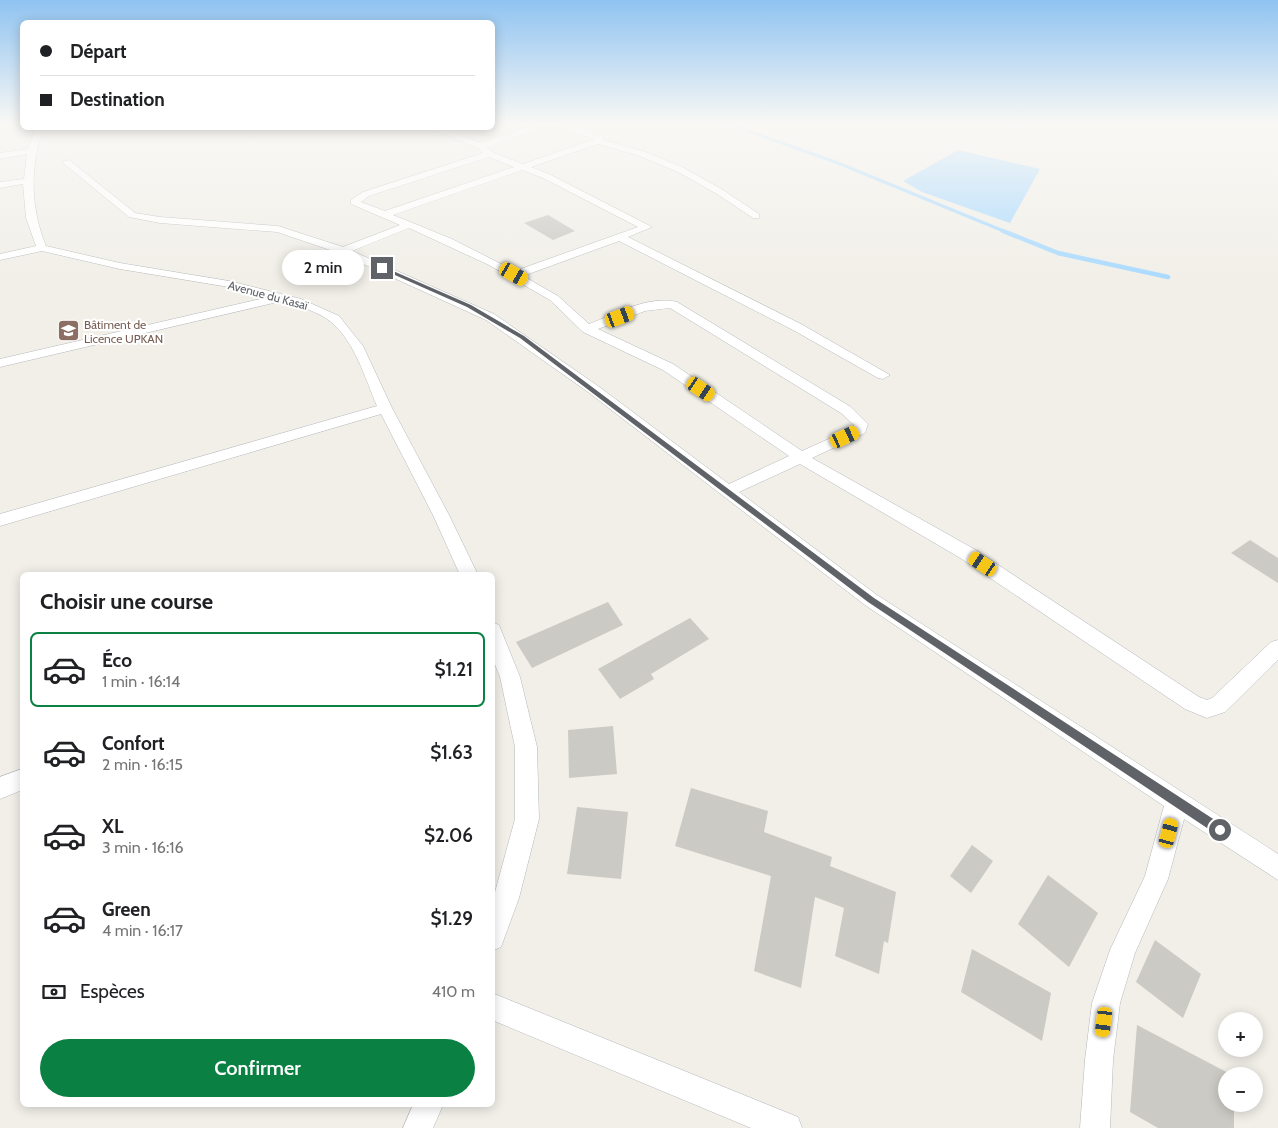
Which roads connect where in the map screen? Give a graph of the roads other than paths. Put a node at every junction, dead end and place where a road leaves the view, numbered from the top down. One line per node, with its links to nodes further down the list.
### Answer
1 (27, 175): 7 (street)
2 (82, 175): 14 (street)
3 (426, 175): 9 (street)
4 (496, 175): 9 (street)
5 (540, 175): 12 (street)
6 (685, 175): 10 (street)
7 (26, 181): 8 (street); 13 (street)
8 (0, 185)
9 (386, 214): 11 (street)
10 (756, 216)
11 (411, 224): 14 (street); 16 (street)
12 (620, 237): 16 (street); 22 (street)
13 (42, 248): 15 (street); 17 (street, Avenue du Kasaï)
14 (343, 251): 25 (street)
15 (0, 257)
16 (514, 274): 20 (street)
17 (253, 291): 18 (street, Avenue du Kasaï); 19 (street)
18 (283, 298): 19 (street); 23 (street, Avenue du Kasaï)
19 (229, 310): 21 (street)
20 (587, 329): 24 (street); 24 (street)
21 (0, 363)
22 (883, 375)
23 (384, 408): 26 (street); 27 (street, Avenue du Kasaï)
24 (800, 458): 25 (street); 29 (street)
25 (727, 491): 32 (street)
26 (0, 520)
27 (468, 572)
28 (495, 638): 34 (street)
29 (1278, 648)
30 (20, 781): 31 (street)
31 (0, 788)
32 (1177, 802): 33 (street); 39 (street)
33 (1278, 868)
34 (495, 930)
35 (495, 1007): 38 (street)
36 (427, 1107): 37 (street)
37 (418, 1128)
38 (787, 1128)
39 (1095, 1128)

